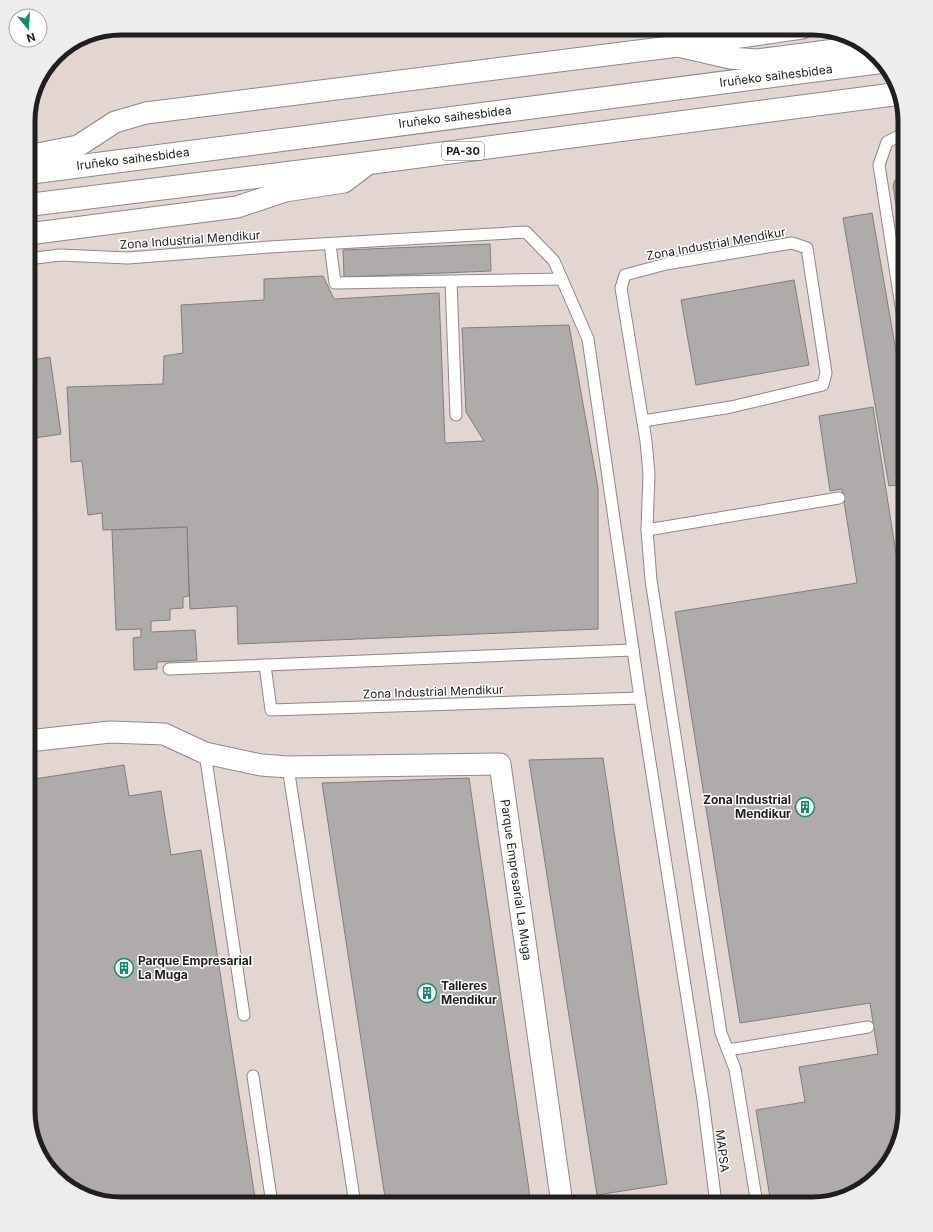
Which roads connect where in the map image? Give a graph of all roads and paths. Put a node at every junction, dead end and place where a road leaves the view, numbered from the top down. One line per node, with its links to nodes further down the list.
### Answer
1 (705, 35): 2 (street)
2 (677, 37): 3 (street, Iruñeko saihesbidea); 7 (street, Iruñeko saihesbidea)
3 (863, 52)
4 (876, 63): 9 (highway, Iruñeko saihesbidea)
5 (893, 94): 8 (highway, PA-30)
6 (898, 136): 16 (lane)
7 (35, 155)
8 (369, 163): 10 (highway, PA-30); 11 (street)
9 (35, 171)
10 (35, 204)
11 (35, 233)
12 (330, 244): 13 (lane, Zona Industrial Mendikur); 14 (lane, Zona Industrial Mendikur); 15 (lane)
13 (35, 258)
14 (562, 279): 15 (lane); 21 (lane, Zona Industrial Mendikur)
15 (451, 280): 17 (lane)
16 (898, 287)
17 (456, 415)
18 (643, 421): 18 (lane, Zona Industrial Mendikur); 20 (lane, Zona Industrial Mendikur)
19 (839, 498): 20 (lane)
20 (647, 530): 30 (lane, Zona Industrial Mendikur)
21 (633, 650): 22 (lane); 24 (lane, Zona Industrial Mendikur)
22 (265, 665): 23 (lane); 24 (lane, Zona Industrial Mendikur)
23 (169, 669)
24 (640, 698): 32 (lane, Zona Industrial Mendikur)
25 (35, 740): 26 (street, Parque Empresarial La Muga)
26 (204, 754): 27 (street, Parque Empresarial La Muga); 28 (lane)
27 (288, 767): 34 (lane); 35 (street, Parque Empresarial La Muga)
28 (244, 1015)
29 (868, 1027): 30 (lane)
30 (728, 1050): 37 (lane, Zona Industrial Mendikur)
31 (253, 1076): 33 (lane)
32 (703, 1100): 36 (lane, MAPSA)
33 (271, 1197)
34 (354, 1197)
35 (561, 1197)
36 (715, 1197)
37 (755, 1197)

